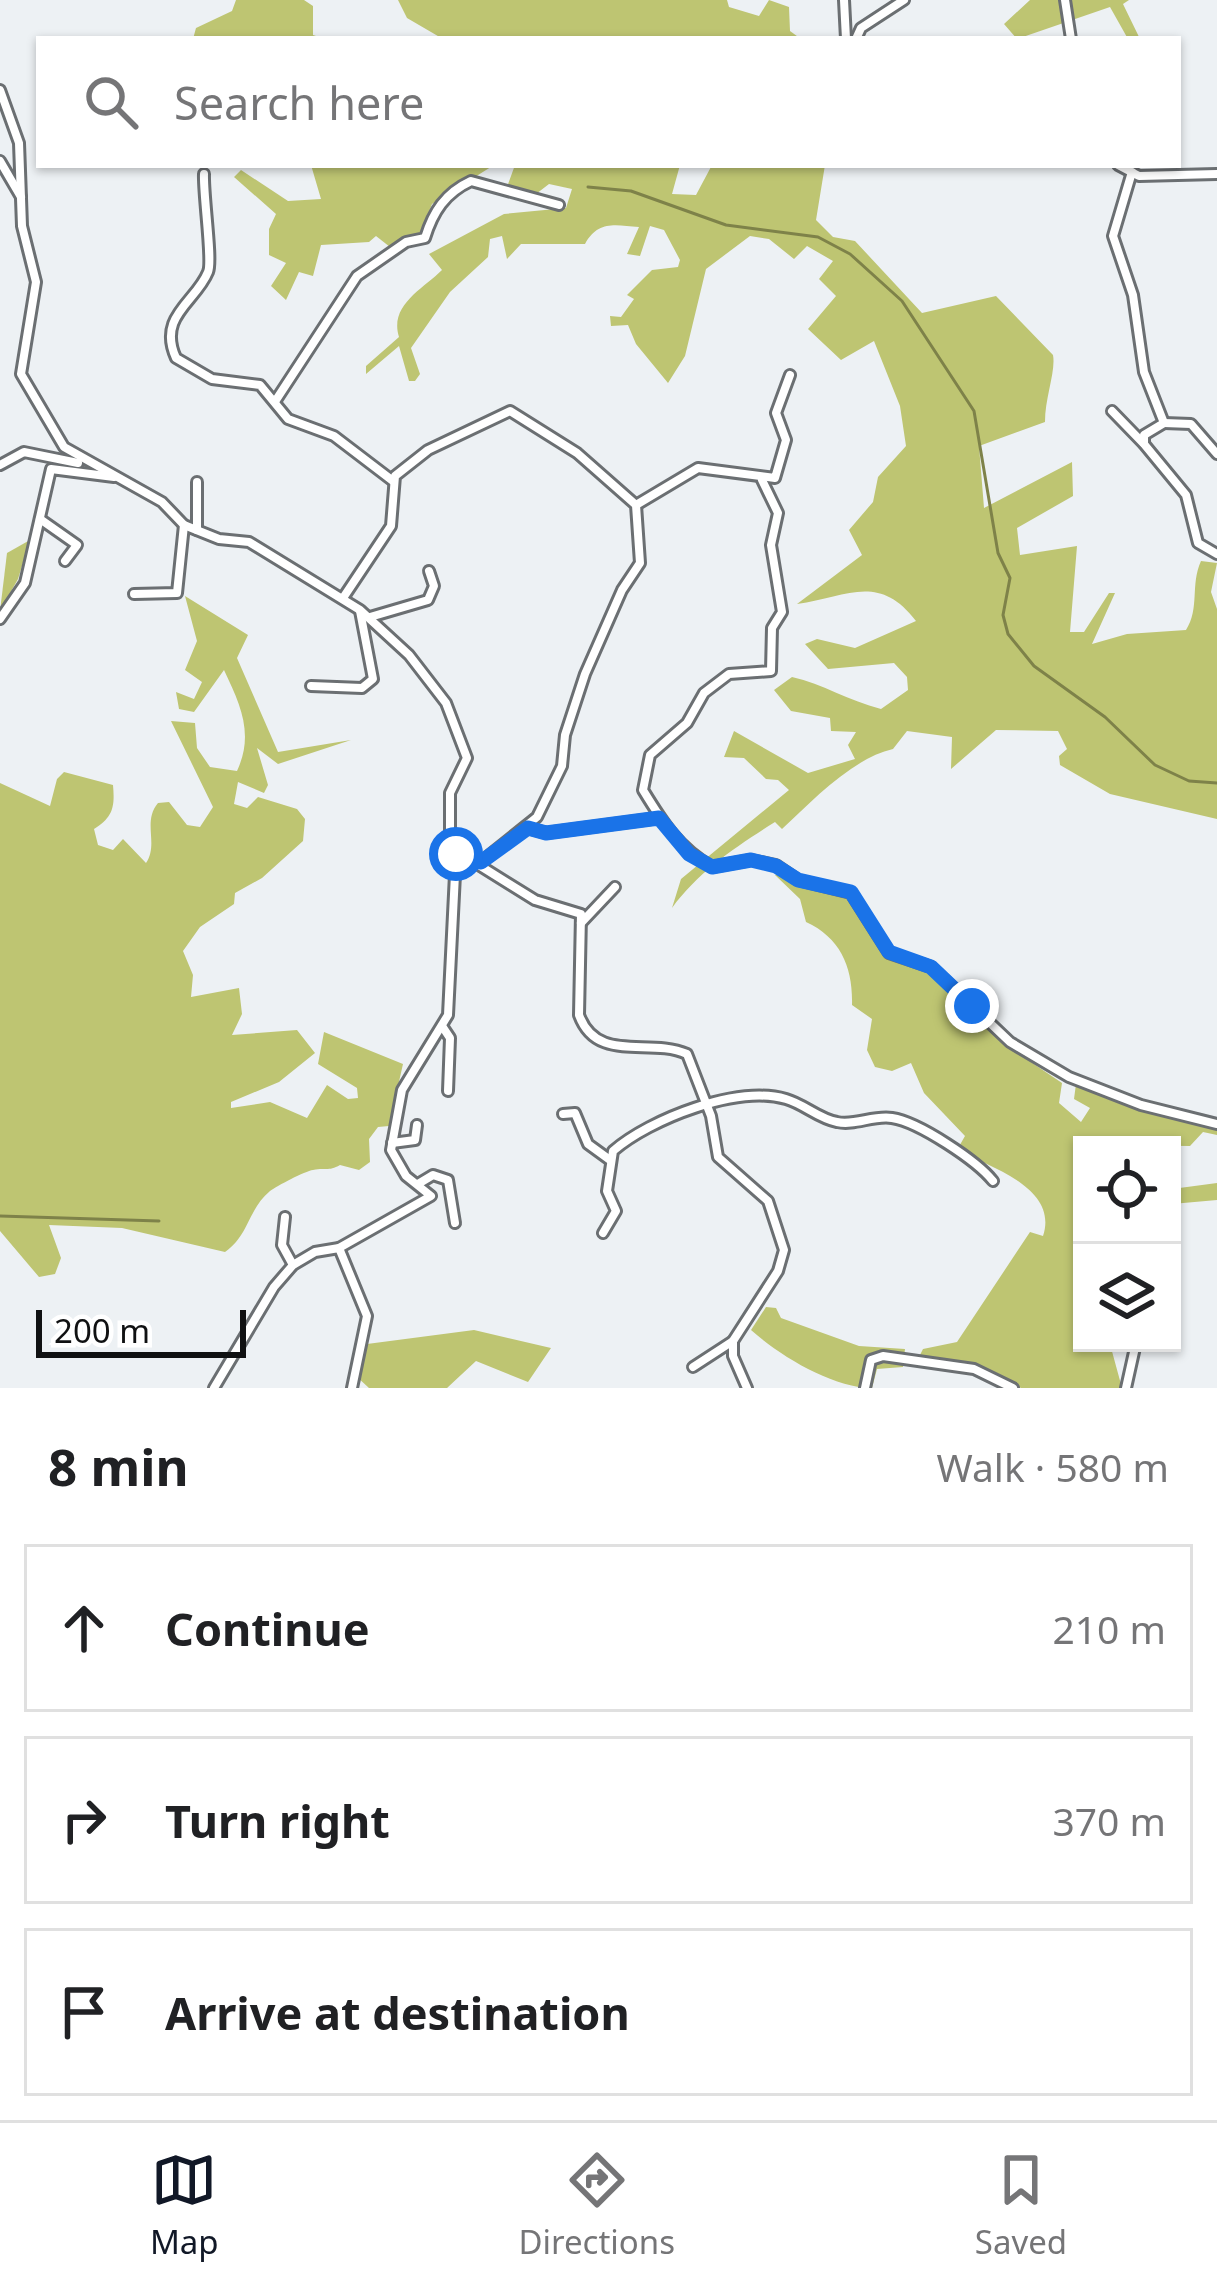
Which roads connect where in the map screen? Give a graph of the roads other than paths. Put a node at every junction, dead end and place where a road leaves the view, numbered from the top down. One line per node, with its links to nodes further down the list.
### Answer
1 (844, 0): 4 (street)
2 (904, 0): 5 (street)
3 (1065, 0): 6 (street)
4 (847, 36)
5 (857, 36)
6 (1071, 36)
7 (0, 90): 13 (street)
8 (0, 161): 13 (street)
9 (1124, 168): 10 (street)
10 (1132, 172): 12 (street); 18 (street)
11 (204, 174): 16 (street)
12 (1217, 175)
13 (24, 203): 22 (street)
14 (559, 205): 16 (street)
15 (790, 376): 24 (street)
16 (276, 400): 26 (street)
17 (1112, 411): 19 (street)
18 (1165, 423): 19 (street); 20 (street)
19 (1144, 444): 31 (street)
20 (1217, 454)
21 (0, 465): 22 (street)
22 (97, 468): 23 (street)
23 (115, 477): 28 (street); 29 (street)
24 (762, 480): 27 (street); 40 (street)
25 (197, 482): 30 (street)
26 (393, 482): 27 (street); 35 (street)
27 (636, 505): 41 (street)
28 (38, 518): 32 (street); 38 (street)
29 (184, 525): 30 (street); 34 (street)
30 (197, 530): 35 (street)
31 (1217, 554)
32 (65, 560)
33 (429, 571): 37 (street)
34 (134, 594)
35 (343, 598): 36 (street)
36 (360, 610): 37 (street); 39 (street)
37 (368, 618): 42 (street)
38 (0, 619)
39 (311, 686)
40 (659, 818): 41 (street); 50 (street)
41 (528, 828): 43 (street)
42 (456, 854): 43 (street); 46 (street)
43 (481, 862): 45 (street)
44 (615, 887): 45 (street)
45 (581, 923): 48 (street)
46 (442, 1026): 47 (street); 52 (street)
47 (448, 1091)
48 (704, 1102): 53 (street); 54 (street); 61 (street)
49 (563, 1114): 53 (street)
50 (1217, 1124)
51 (417, 1125): 52 (street)
52 (392, 1143): 55 (street)
53 (610, 1160): 58 (street)
54 (993, 1181)
55 (418, 1184): 57 (street); 59 (street)
56 (285, 1217): 60 (street)
57 (455, 1222)
58 (603, 1234)
59 (339, 1248): 60 (street); 64 (street)
60 (293, 1265): 65 (street)
61 (733, 1341): 63 (street); 68 (street)
62 (1134, 1352): 71 (street)
63 (693, 1367)
64 (352, 1376): 66 (street); 67 (street)
65 (214, 1388)
66 (352, 1388)
67 (364, 1388)
68 (747, 1388)
69 (865, 1388): 70 (street)
70 (1013, 1388)
71 (1126, 1388)

